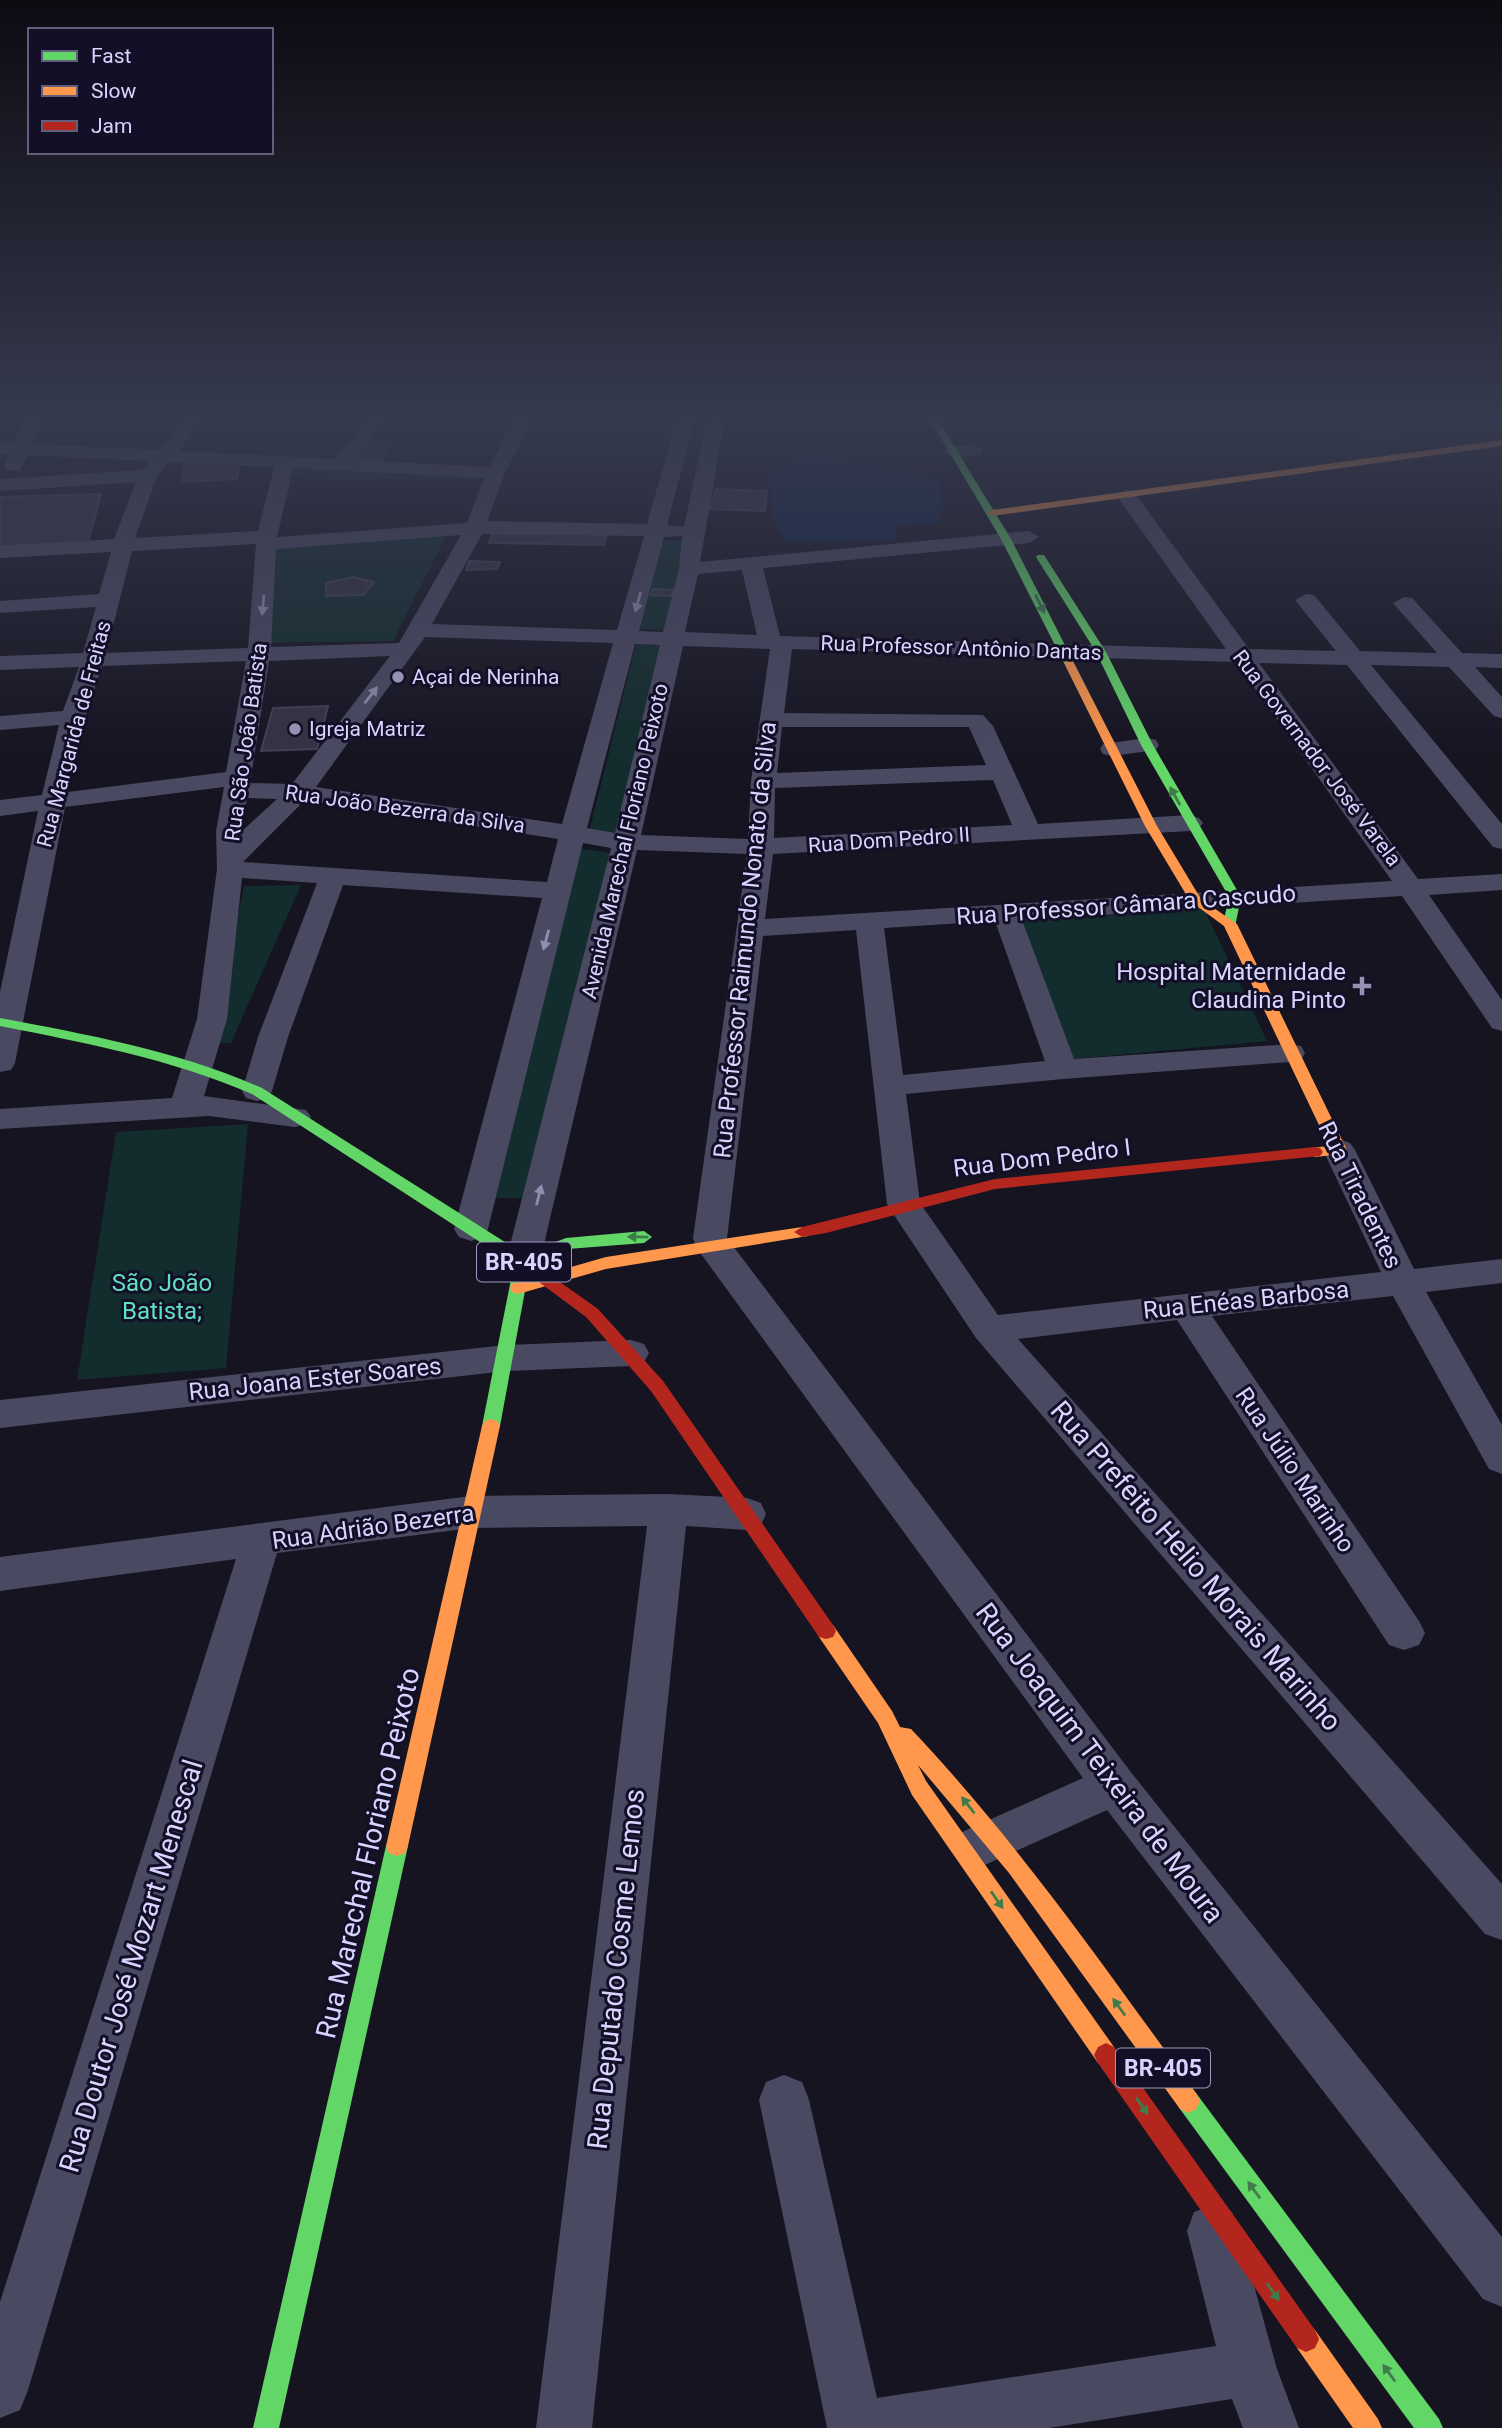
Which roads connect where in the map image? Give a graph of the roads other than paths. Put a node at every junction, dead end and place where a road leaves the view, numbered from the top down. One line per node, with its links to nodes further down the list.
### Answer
1 (128, 531): 13 (street, Rua Margarida de Freitas)
2 (269, 531): 12 (street, Rua São João Batista)
3 (447, 531): 12 (street)
4 (473, 531): 23 (street)
5 (658, 531): 21 (street, Avenida Marechal Floriano Peixoto, one-way to 21)
6 (693, 531): 16 (street, Avenida Marechal Floriano Peixoto)
7 (1002, 531): 11 (main road)
8 (1026, 531): 10 (main road)
9 (1152, 531): 28 (street, Rua Governador José Varela)
10 (1029, 537): 11 (street); 27 (main road)
11 (1006, 539): 15 (street); 26 (main road, one-way to 26)
12 (267, 540): 13 (street); 25 (street, Rua São João Batista, one-way to 25)
13 (125, 543): 14 (street); 17 (street, Rua Margarida de Freitas)
14 (0, 552)
15 (751, 563): 16 (street); 24 (street)
16 (689, 569): 22 (street, Avenida Marechal Floriano Peixoto)
17 (109, 600): 20 (street); 29 (street, Rua Margarida de Freitas)
18 (1306, 600): 30 (street)
19 (1404, 603): 31 (street)
20 (0, 607)
21 (629, 636): 22 (street, Rua Professor Antônio Dantas); 23 (street, Rua Professor Antônio Dantas); 49 (street, Avenida Marechal Floriano Peixoto)
22 (672, 637): 24 (street, Rua Professor Antônio Dantas); 51 (street, Avenida Marechal Floriano Peixoto)
23 (413, 639): 25 (street, Rua Professor Antônio Dantas); 43 (street, one-way to 23)
24 (776, 642): 26 (street, Rua Professor Antônio Dantas); 36 (street, Rua Professor Raimundo Nonato da Silva)
25 (259, 652): 29 (street, Rua Professor Antônio Dantas); 42 (street, Rua São João Batista)
26 (1065, 652): 27 (street, Rua Professor Antônio Dantas); 39 (main road)
27 (1101, 652): 28 (street, Rua Professor Antônio Dantas); 38 (main road)
28 (1241, 656): 30 (street, Rua Professor Antônio Dantas); 56 (street, Rua Governador José Varela)
29 (93, 658): 33 (street, Rua Professor Antônio Dantas); 35 (street, Rua Margarida de Freitas)
30 (1353, 658): 31 (street, Rua Professor Antônio Dantas); 50 (street)
31 (1453, 659): 32 (street, Rua Professor Antônio Dantas); 34 (street)
32 (1502, 662)
33 (0, 663)
34 (1502, 712)
35 (73, 717): 37 (street); 44 (street, Rua Margarida de Freitas)
36 (769, 720): 40 (street); 41 (street, Rua Professor Raimundo Nonato da Silva)
37 (0, 723)
38 (1147, 746): 39 (street); 46 (main road, one-way to 38)
39 (1112, 749): 47 (main road)
40 (1001, 772): 41 (street); 48 (street)
41 (763, 781): 52 (street, Rua Professor Raimundo Nonato da Silva)
42 (238, 784): 43 (street, Rua João Bezerra da Silva); 44 (street, Rua João Bezerra da Silva); 53 (street, Rua São João Batista)
43 (299, 792): 49 (street, Rua João Bezerra da Silva); 53 (street)
44 (53, 802): 45 (street, Rua João Bezerra da Silva); 64 (street, Rua Margarida de Freitas)
45 (0, 808)
46 (1190, 823): 47 (street, Rua Dom Pedro II); 58 (main road)
47 (1151, 826): 48 (street, Rua Dom Pedro II); 59 (main road)
48 (1028, 831): 52 (street, Rua Dom Pedro II)
49 (573, 832): 51 (street, Rua João Bezerra da Silva); 57 (street, Avenida Marechal Floriano Peixoto)
50 (1502, 841)
51 (626, 842): 52 (street, Rua Dom Pedro II); 79 (street, Avenida Marechal Floriano Peixoto, one-way to 51)
52 (761, 847): 63 (street, Rua Professor Raimundo Nonato da Silva)
53 (231, 863): 54 (street); 68 (street, Rua São João Batista)
54 (333, 876): 57 (street); 71 (street)
55 (1502, 882): 56 (street, Rua Professor Câmara Cascudo)
56 (1412, 887): 58 (street, Rua Professor Câmara Cascudo); 65 (street, Rua Governador José Varela)
57 (559, 891): 77 (street, Avenida Marechal Floriano Peixoto, one-way to 77)
58 (1235, 897): 59 (street, Rua Professor Câmara Cascudo); 62 (main road)
59 (1196, 901): 60 (street, Rua Professor Câmara Cascudo); 62 (main road)
60 (1006, 913): 61 (street, Rua Professor Câmara Cascudo); 69 (street)
61 (869, 921): 63 (street, Rua Professor Câmara Cascudo); 70 (street)
62 (1230, 924): 66 (main road, Rua Tiradentes)
63 (751, 928): 78 (street, Rua Professor Raimundo Nonato da Silva)
64 (3, 1022): 67 (street, Rua Margarida de Freitas); 68 (main road, BR-405)
65 (1502, 1022)
66 (1290, 1053): 69 (street); 75 (main road, Rua Tiradentes)
67 (0, 1063)
68 (200, 1066): 71 (main road, BR-405); 72 (street, Rua São João Batista)
69 (1063, 1069): 70 (street)
70 (889, 1086): 76 (street)
71 (257, 1091): 73 (main road, BR-405)
72 (185, 1107): 73 (street); 74 (street)
73 (295, 1116): 77 (main road, BR-405)
74 (0, 1119)
75 (1339, 1150): 76 (main road, Rua Dom Pedro I); 82 (street, Rua Tiradentes)
76 (904, 1204): 78 (main road, Rua Dom Pedro I); 85 (street, Rua Prefeito Helio Morais Marinho)
77 (471, 1229): 79 (main road, BR-405)
78 (712, 1242): 79 (main road, Rua Dom Pedro I, one-way to 79); 81 (main road, Rua Dom Pedro I); 97 (street, Rua Joaquim Teixeira de Moura)
79 (523, 1261): 81 (main road, BR-405); 83 (main road, Rua Marechal Floriano Peixoto)
80 (1502, 1271): 82 (street, Rua Enéas Barbosa)
81 (549, 1278): 83 (main road); 86 (main road, BR-405)
82 (1402, 1282): 84 (street, Rua Enéas Barbosa); 89 (street, Rua Tiradentes)
83 (518, 1289): 87 (main road, Rua Marechal Floriano Peixoto)
84 (1186, 1307): 85 (street, Rua Enéas Barbosa); 95 (street, Rua Júlio Marinho)
85 (989, 1329): 99 (street, Rua Prefeito Helio Morais Marinho)
86 (631, 1353): 87 (street, Rua Joana Ester Soares); 92 (main road, BR-405)
87 (506, 1358): 88 (street, Rua Joana Ester Soares); 91 (main road, Rua Marechal Floriano Peixoto)
88 (0, 1414)
89 (1502, 1459)
90 (668, 1510): 91 (street, Rua Adrião Bezerra); 92 (street, Rua Adrião Bezerra); 106 (street, Rua Deputado Cosme Lemos)
91 (471, 1512): 93 (street, Rua Adrião Bezerra); 105 (main road, Rua Marechal Floriano Peixoto)
92 (747, 1514): 96 (main road, BR-405)
93 (261, 1541): 94 (street, Rua Adrião Bezerra); 104 (street, Rua Doutor José Mozart Menescal)
94 (0, 1574)
95 (1404, 1633)
96 (885, 1717): 98 (main road, BR-405, one-way to 96); 98 (main road, BR-405)
97 (1114, 1784): 98 (street); 102 (street, Rua Joaquim Teixeira de Moura)
98 (980, 1846): 101 (main road, BR-405, one-way to 101); 111 (main road, BR-405, one-way to 98)
99 (1502, 1918)
100 (784, 2100): 107 (street)
101 (1204, 2194): 103 (street); 110 (main road, BR-405, one-way to 110)
102 (1502, 2280)
103 (1249, 2369): 108 (street); 109 (street)
104 (0, 2390)
105 (265, 2428)
106 (565, 2428)
107 (855, 2428)
108 (869, 2428)
109 (1271, 2428)
110 (1369, 2428)
111 (1430, 2428)

